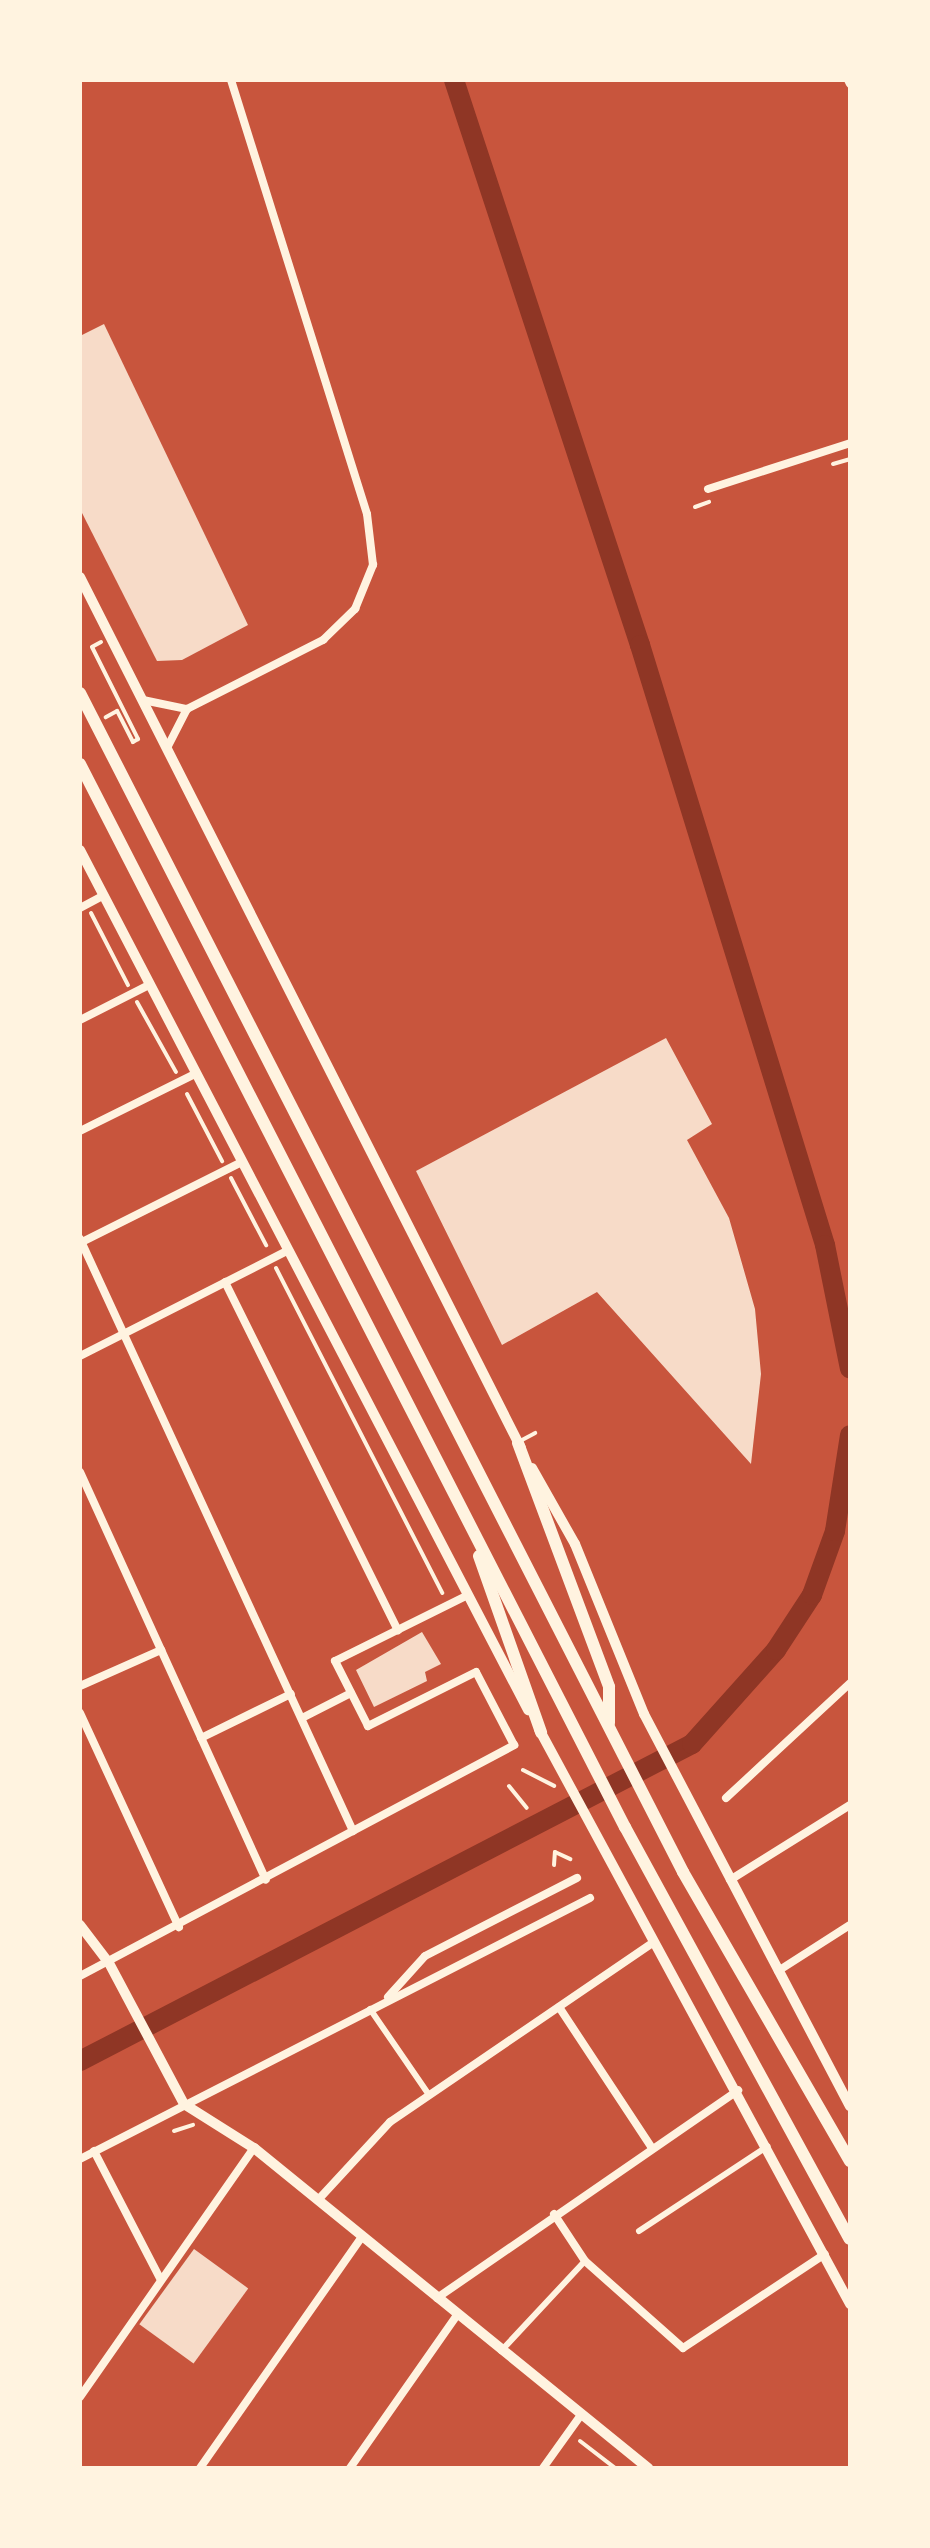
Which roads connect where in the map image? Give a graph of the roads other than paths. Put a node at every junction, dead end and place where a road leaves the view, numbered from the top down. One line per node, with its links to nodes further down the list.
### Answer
1 (231, 80): 7 (street)
2 (850, 443): 3 (street)
3 (708, 490)
4 (80, 576): 6 (street)
5 (80, 693): 36 (highway)
6 (143, 700): 7 (street); 8 (street)
7 (187, 710): 8 (street)
8 (167, 748): 24 (street)
9 (80, 764): 26 (highway)
10 (80, 850): 11 (street)
11 (103, 896): 12 (street); 13 (street)
12 (80, 908)
13 (149, 985): 14 (street); 15 (street)
14 (80, 1020)
15 (195, 1074): 16 (street); 17 (street)
16 (80, 1131)
17 (240, 1163): 18 (street); 19 (street)
18 (81, 1242): 21 (street)
19 (285, 1252): 20 (street); 27 (street)
20 (224, 1282): 21 (street); 28 (street)
21 (128, 1332): 22 (street); 32 (street)
22 (80, 1356)
23 (535, 1433): 24 (lane)
24 (518, 1443): 36 (highway); 44 (street)
25 (80, 1472): 29 (street)
26 (461, 1507): 37 (highway); 70 (highway)
27 (464, 1597): 28 (street); 37 (street)
28 (398, 1630): 33 (street)
29 (162, 1650): 31 (street); 38 (street)
30 (850, 1684): 39 (street)
31 (80, 1686)
32 (291, 1694): 35 (street); 38 (street)
33 (350, 1694): 35 (street); 41 (street)
34 (80, 1712): 48 (street)
35 (302, 1718): 41 (street)
36 (609, 1731): 65 (highway)
37 (541, 1732): 49 (street)
38 (201, 1738): 43 (street)
39 (726, 1798)
40 (850, 1805): 44 (street)
41 (353, 1831): 43 (street)
42 (577, 1878): 53 (street)
43 (266, 1880): 48 (street)
44 (730, 1880): 51 (street)
45 (590, 1898): 53 (street)
46 (80, 1926): 50 (street)
47 (850, 1926): 51 (street)
48 (179, 1927): 50 (street)
49 (652, 1944): 54 (street); 56 (street)
50 (109, 1963): 52 (street); 58 (street)
51 (778, 1971): 59 (street)
52 (81, 1974)
53 (385, 2000): 55 (street)
54 (559, 2007): 57 (street); 62 (street)
55 (370, 2008): 57 (street); 58 (street)
56 (739, 2089): 60 (street); 62 (street)
57 (428, 2094): 66 (street)
58 (184, 2104): 61 (street); 63 (street)
59 (850, 2106)
60 (769, 2146): 68 (street); 71 (street)
61 (254, 2148): 66 (street); 73 (street)
62 (652, 2148): 67 (street)
63 (94, 2151): 64 (street); 73 (street)
64 (80, 2158)
65 (850, 2160)
66 (318, 2200): 69 (street)
67 (554, 2214): 72 (street); 74 (street)
68 (639, 2231)
69 (362, 2236): 74 (street); 80 (street)
70 (850, 2239)
71 (826, 2254): 72 (street); 75 (street)
72 (585, 2261): 77 (street)
73 (161, 2280): 78 (street)
74 (438, 2298): 76 (street)
75 (850, 2304)
76 (457, 2315): 77 (street); 81 (street)
77 (501, 2350): 79 (street)
78 (80, 2397)
79 (581, 2415): 82 (street); 83 (street)
80 (200, 2468)
81 (350, 2468)
82 (543, 2468)
83 (648, 2468)

